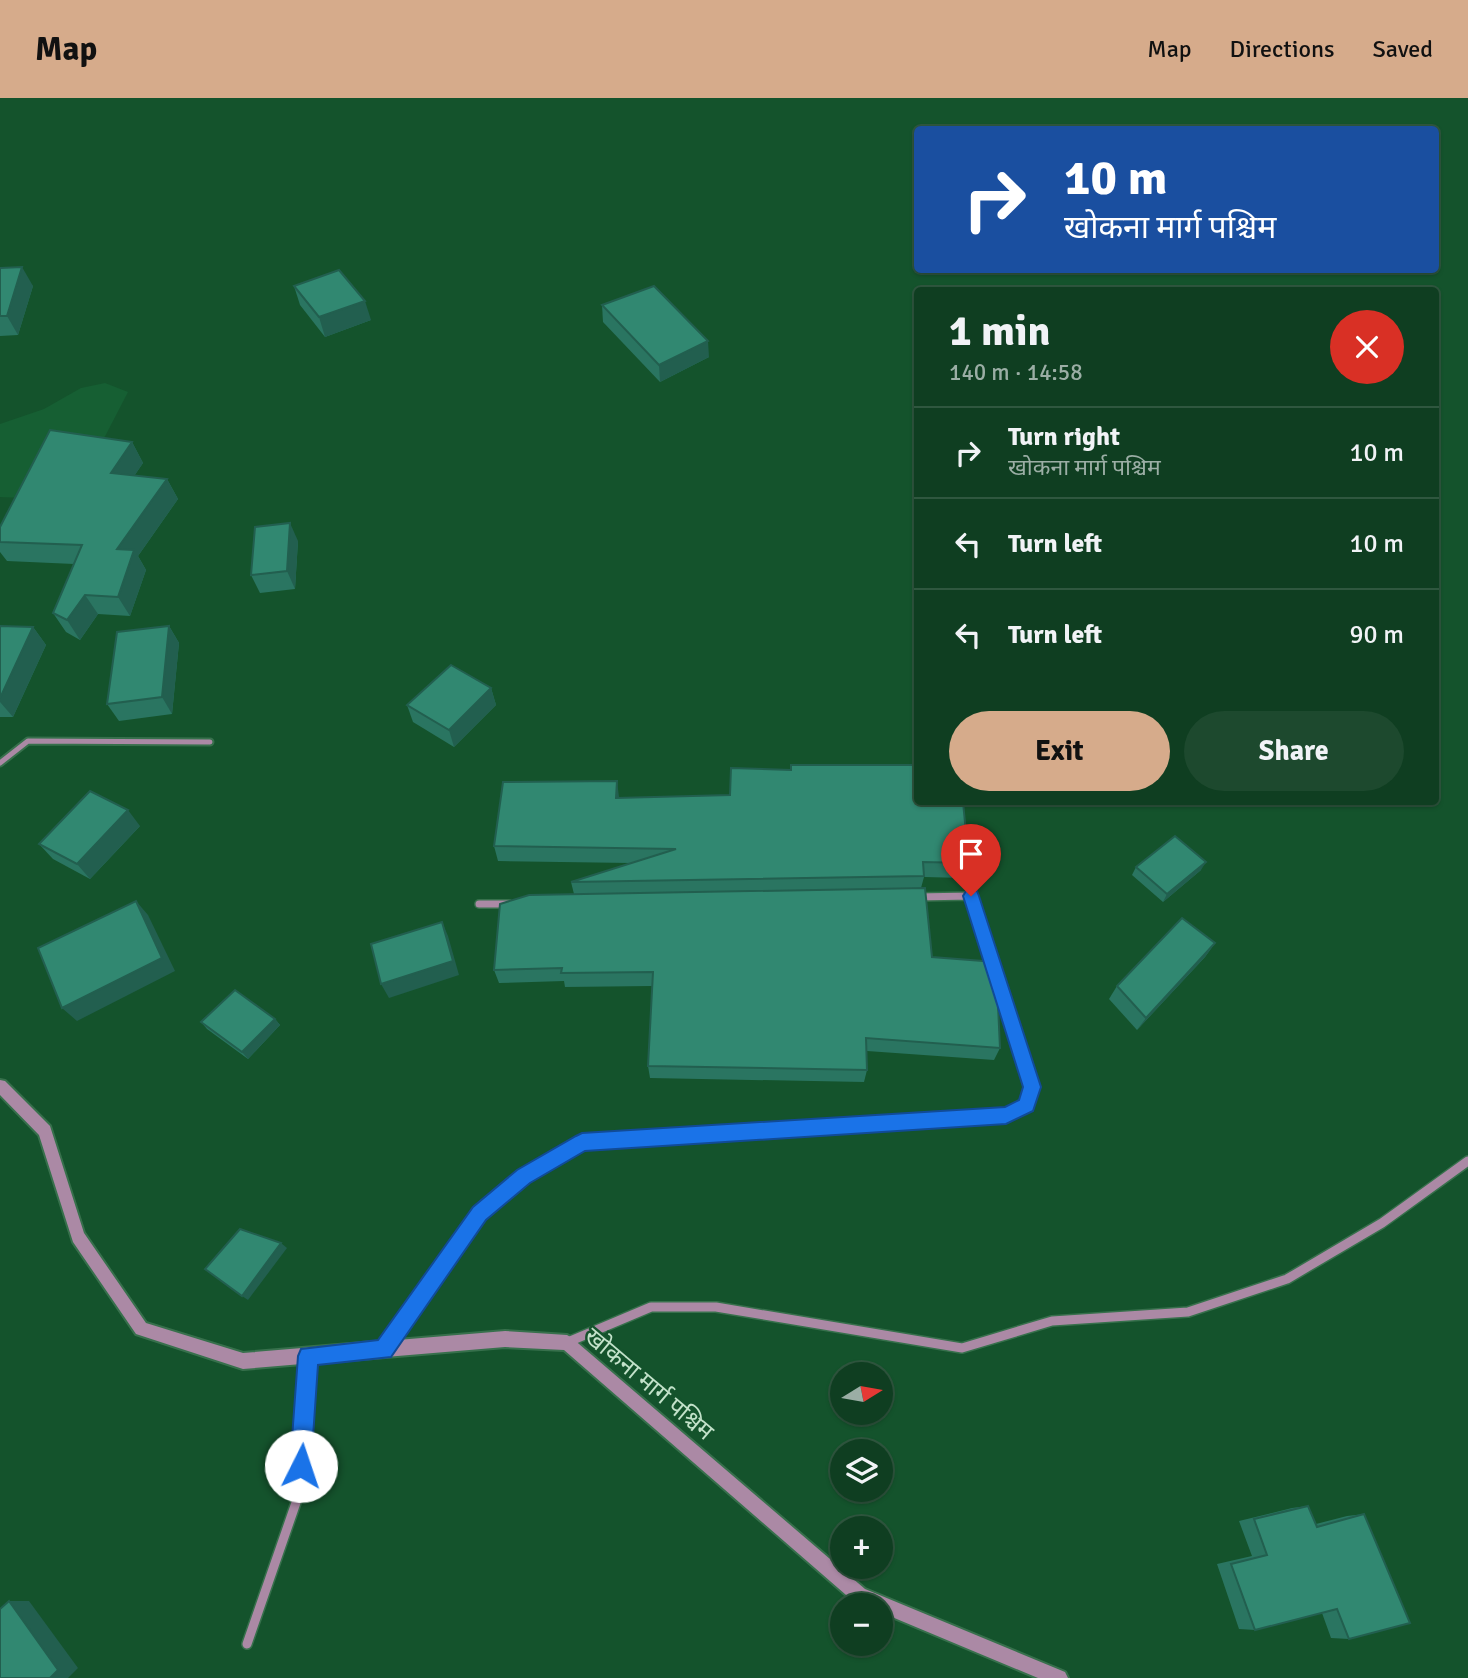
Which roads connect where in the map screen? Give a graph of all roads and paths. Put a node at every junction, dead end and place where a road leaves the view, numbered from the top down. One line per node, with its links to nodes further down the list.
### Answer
1 (210, 742): 2 (lane)
2 (0, 763)
3 (903, 897): 9 (street)
4 (479, 904): 5 (street)
5 (520, 904)
6 (0, 1086): 10 (street, खोकना मार्ग पश्चिम)
7 (1468, 1161): 8 (street)
8 (567, 1343): 9 (street, खोकना मार्ग पश्चिम); 12 (street, खोकना मार्ग पश्चिम)
9 (384, 1350): 10 (street, खोकना मार्ग पश्चिम)
10 (308, 1356): 11 (street)
11 (247, 1644)
12 (1059, 1678)

